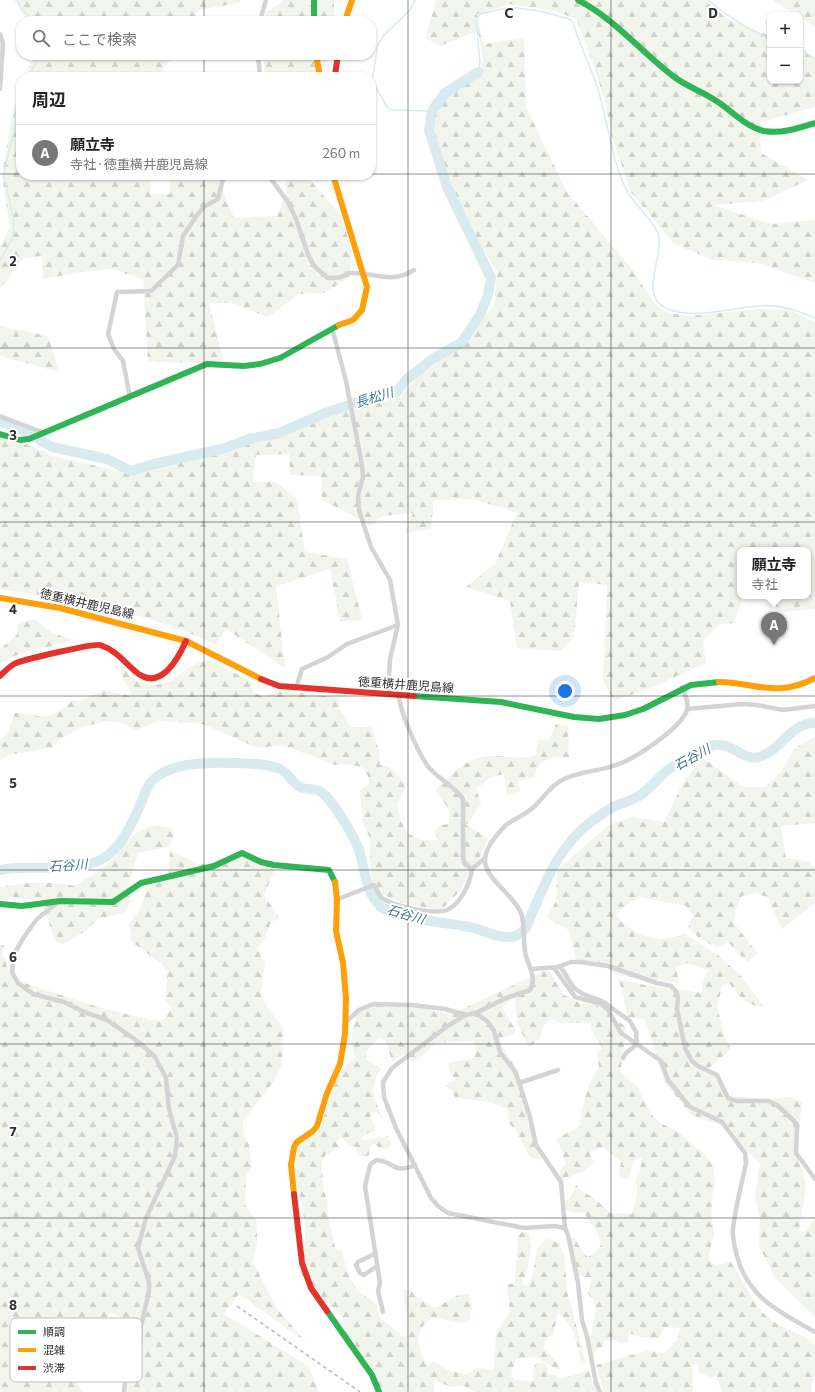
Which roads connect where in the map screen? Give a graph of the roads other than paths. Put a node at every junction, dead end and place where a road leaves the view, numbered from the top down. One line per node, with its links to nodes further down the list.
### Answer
1 (266, 0): 5 (street)
2 (314, 0): 6 (street)
3 (352, 0): 7 (street)
4 (578, 0): 16 (street)
5 (261, 16)
6 (314, 16)
7 (347, 16)
8 (0, 34): 15 (street)
9 (258, 60): 12 (street)
10 (317, 60): 13 (street)
11 (337, 60): 14 (street)
12 (260, 72)
13 (319, 72)
14 (335, 72)
15 (0, 89)
16 (815, 123)
17 (223, 180): 23 (street)
18 (272, 180): 21 (street)
19 (335, 180): 21 (street)
20 (414, 270): 21 (street)
21 (364, 274): 22 (street)
22 (332, 328): 23 (street); 28 (street)
23 (130, 397): 26 (street)
24 (0, 416): 26 (street)
25 (0, 434): 26 (street)
26 (42, 434)
27 (0, 598): 29 (street, 徳重横井鹿児島線)
28 (398, 625): 33 (street); 34 (street)
29 (186, 641): 30 (street); 33 (street, 徳重横井鹿児島線)
30 (0, 676)
31 (815, 678): 32 (street, 徳重横井鹿児島線)
32 (682, 687): 35 (street, 徳重横井鹿児島線); 37 (street)
33 (296, 688): 34 (street, 徳重横井鹿児島線)
34 (388, 695): 35 (street, 徳重横井鹿児島線)
35 (398, 695): 39 (street)
36 (815, 706): 37 (street)
37 (687, 709): 38 (street)
38 (484, 859): 39 (street); 45 (street)
39 (472, 869): 40 (street)
40 (338, 898): 41 (street); 48 (street)
41 (60, 901): 42 (street); 59 (street)
42 (0, 904)
43 (560, 966): 44 (street); 49 (street); 54 (street)
44 (554, 968): 45 (street); 49 (street)
45 (532, 969): 46 (street)
46 (476, 1013): 47 (street); 52 (street)
47 (466, 1015): 48 (street); 53 (street)
48 (347, 1021): 63 (street)
49 (637, 1044): 50 (street); 60 (street)
50 (623, 1058)
51 (558, 1070): 52 (street)
52 (519, 1083): 55 (street)
53 (415, 1165): 55 (street); 56 (street)
54 (815, 1179)
55 (565, 1228): 64 (street)
56 (376, 1253): 57 (street); 57 (street)
57 (378, 1266): 58 (street)
58 (384, 1312)
59 (142, 1322)
60 (815, 1332)
61 (125, 1382): 62 (street)
62 (124, 1392)
63 (379, 1392)
64 (600, 1392)

